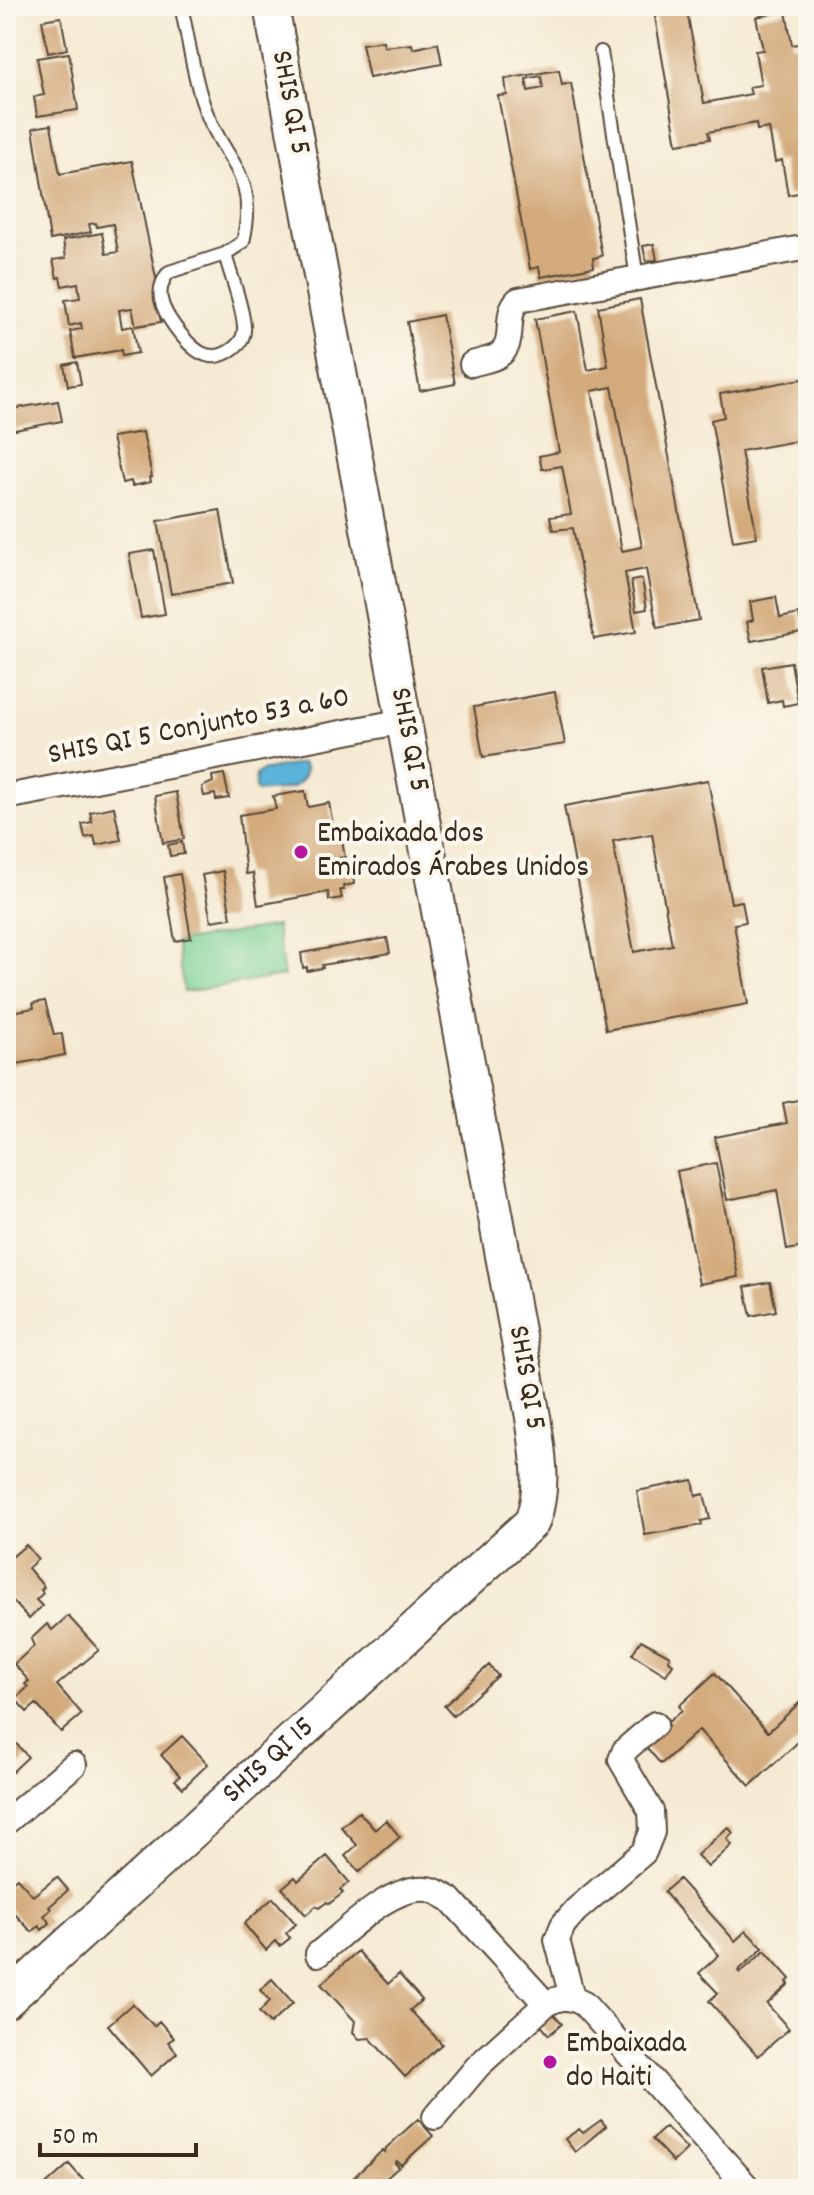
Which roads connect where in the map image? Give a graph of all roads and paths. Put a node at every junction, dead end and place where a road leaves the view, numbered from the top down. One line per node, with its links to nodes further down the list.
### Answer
1 (181, 6): 5 (lane)
2 (271, 6): 8 (street, SHIS QI 5)
3 (601, 52): 6 (lane)
4 (808, 247): 6 (street)
5 (225, 254): 5 (lane)
6 (637, 278): 7 (street)
7 (472, 364)
8 (404, 721): 9 (street, SHIS QI 5 Conjunto 53 a 60); 10 (street, SHIS QI 5)
9 (6, 797)
10 (532, 1522): 15 (street, SHIS QI 15)
11 (655, 1724): 16 (street)
12 (74, 1765): 13 (street)
13 (6, 1822)
14 (318, 1954): 17 (street)
15 (10, 1988)
16 (572, 1997): 17 (street); 19 (street)
17 (546, 2004): 18 (street)
18 (435, 2117)
19 (749, 2189)

